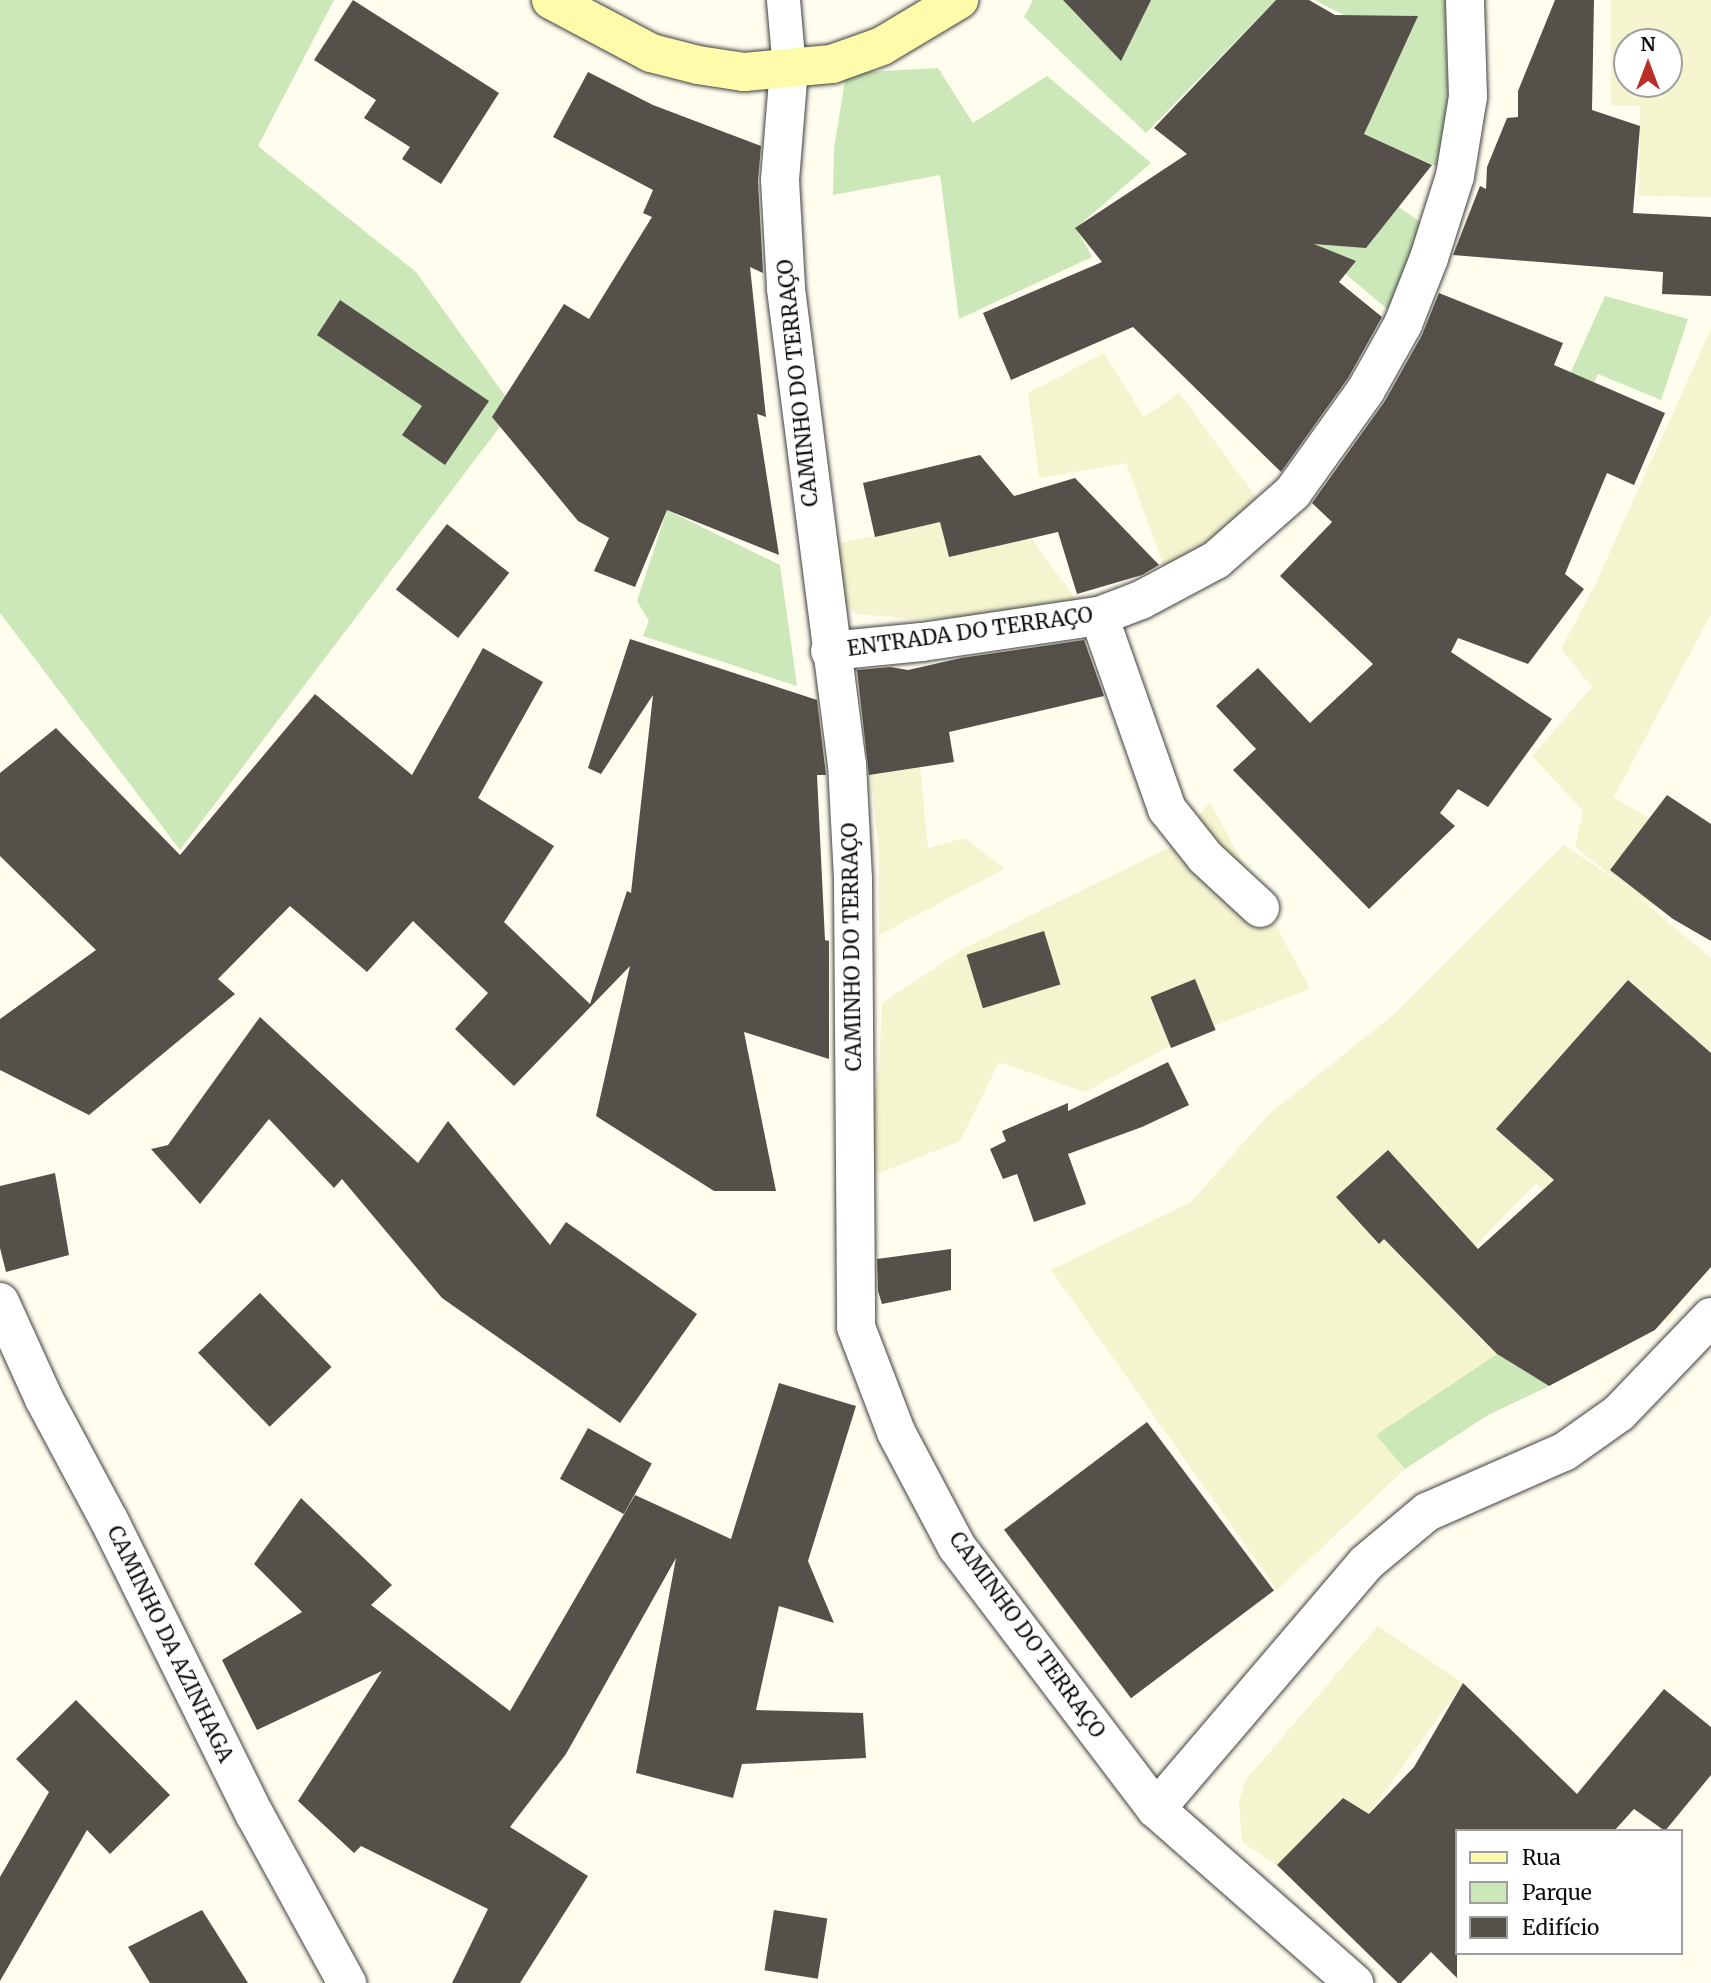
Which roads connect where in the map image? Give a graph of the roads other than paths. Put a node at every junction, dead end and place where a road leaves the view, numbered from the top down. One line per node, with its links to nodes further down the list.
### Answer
1 (551, 0): 5 (main road)
2 (783, 0): 5 (lane, CAMINHO DO TERRAÇO)
3 (959, 0): 5 (main road)
4 (1465, 0): 6 (street, ENTRADA DO TERRAÇO)
5 (789, 68): 7 (street, CAMINHO DO TERRAÇO)
6 (1099, 616): 7 (street, ENTRADA DO TERRAÇO); 8 (street)
7 (830, 651): 11 (street, CAMINHO DO TERRAÇO)
8 (1260, 908)
9 (0, 1302): 12 (street, CAMINHO DA AZINHAGA)
10 (1711, 1317): 11 (street)
11 (1156, 1809): 13 (street, CAMINHO DO TERRAÇO)
12 (347, 1983)
13 (1354, 1983)

